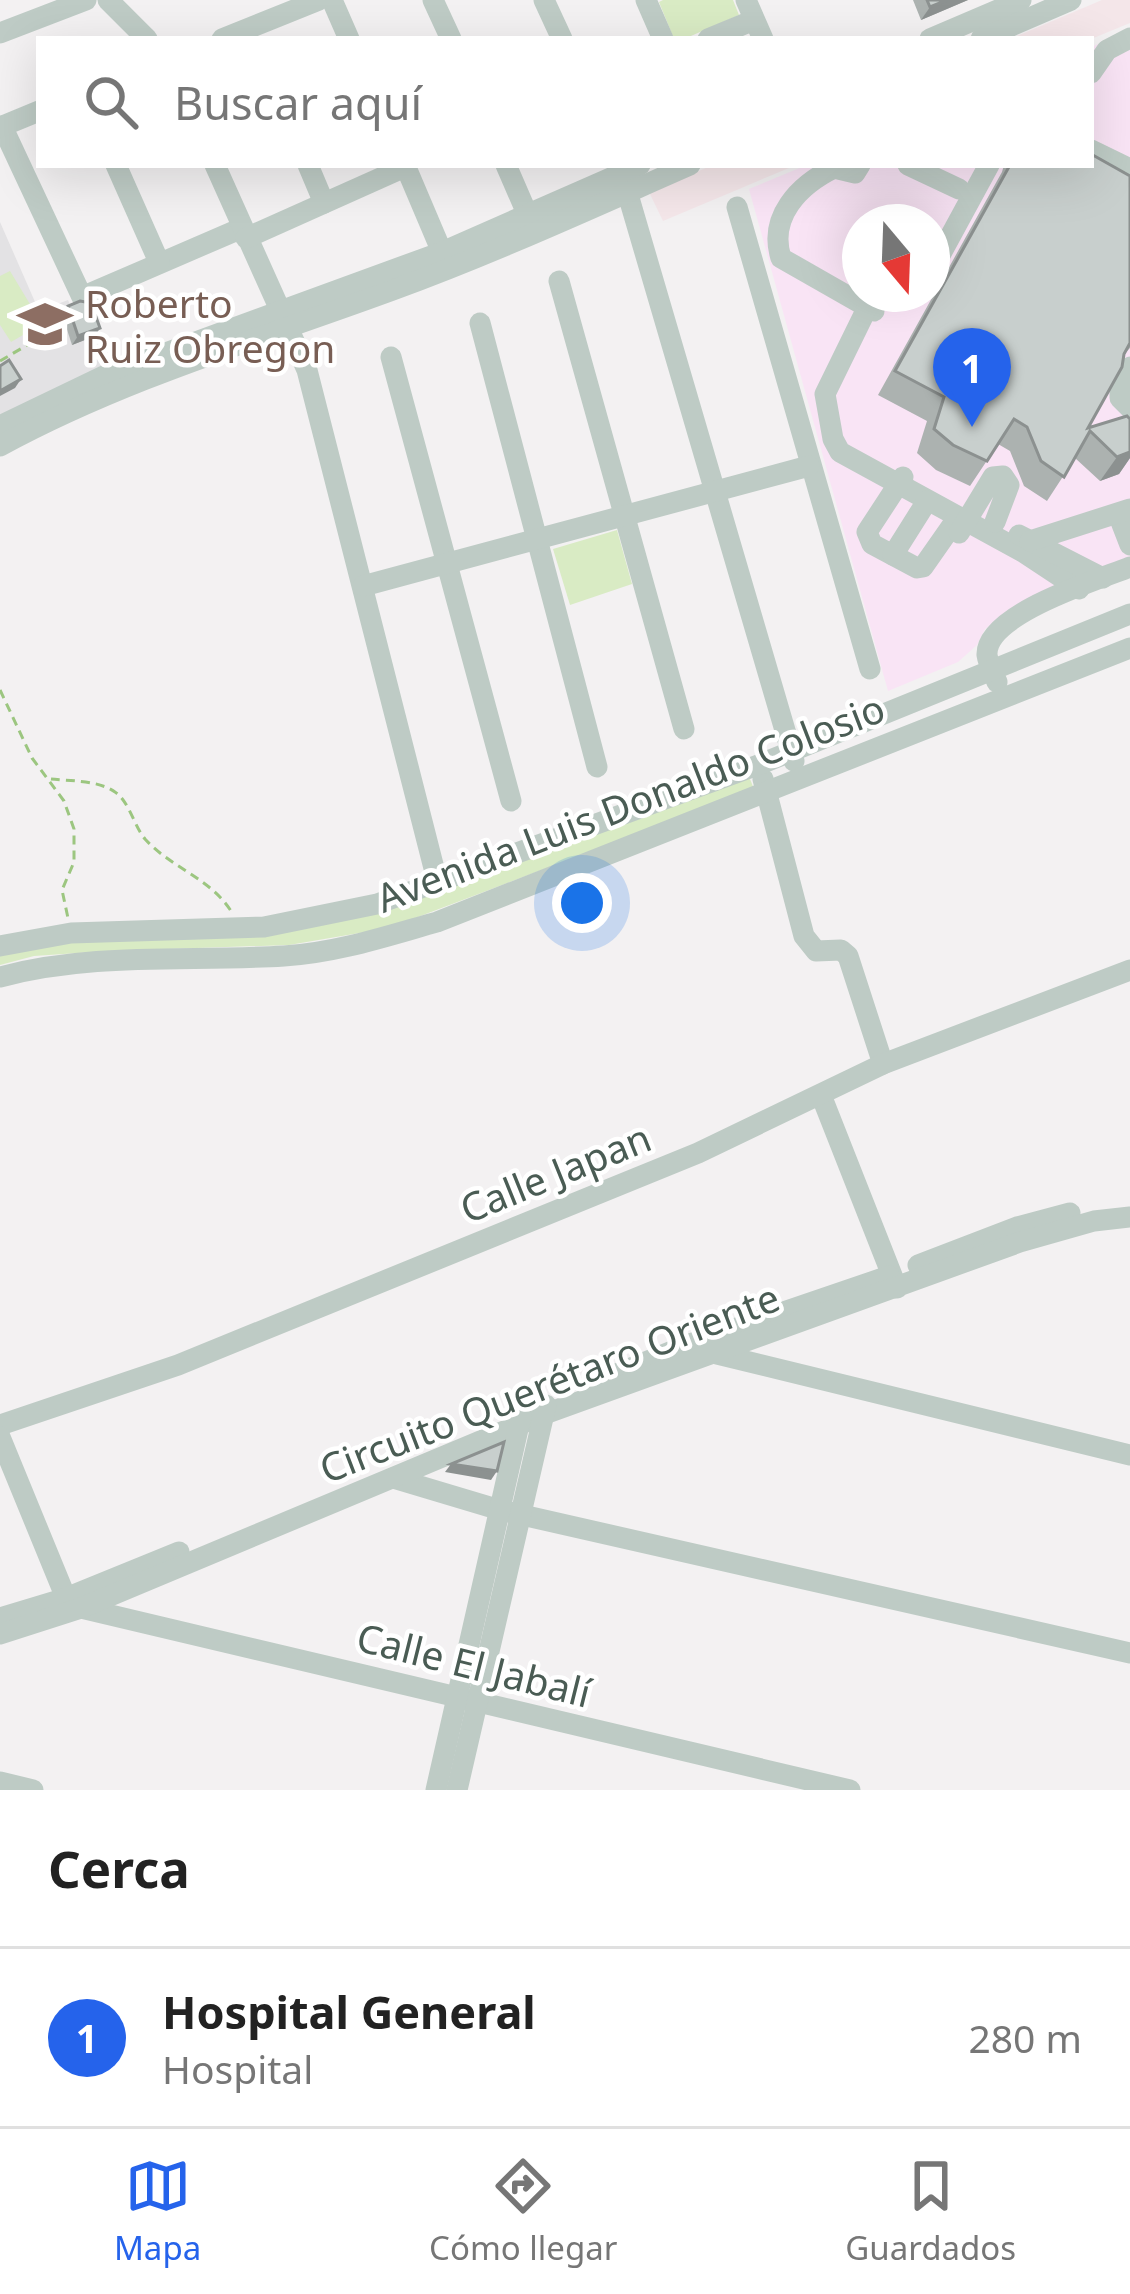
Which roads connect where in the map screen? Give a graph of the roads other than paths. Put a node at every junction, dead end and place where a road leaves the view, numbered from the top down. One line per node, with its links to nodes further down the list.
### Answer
1 (86, 0): 11 (street)
2 (108, 0): 13 (street)
3 (319, 0): 12 (street)
4 (332, 0): 14 (street)
5 (434, 0): 15 (street)
6 (544, 0): 16 (street)
7 (646, 0): 17 (street)
8 (1021, 0): 19 (street)
9 (1062, 2): 20 (street)
10 (754, 20): 18 (street)
11 (0, 33)
12 (253, 33)
13 (144, 36)
14 (348, 36)
15 (450, 36)
16 (561, 36)
17 (662, 36)
18 (715, 36)
19 (936, 36)
20 (988, 36)
21 (1130, 38): 22 (street)
22 (1094, 69)
23 (36, 112): 24 (street)
24 (1, 126): 48 (street)
25 (1094, 152): 38 (street)
26 (1094, 167): 38 (street)
27 (117, 168): 48 (street)
28 (216, 168): 45 (street)
29 (309, 168): 41 (street)
30 (401, 168): 41 (street)
31 (406, 168): 47 (street)
32 (507, 168): 44 (street)
33 (669, 168): 39 (street)
34 (858, 168): 50 (street)
35 (914, 168): 40 (street)
36 (972, 168): 40 (street)
37 (987, 168): 46 (street)
38 (1125, 172)
39 (627, 174): 44 (street); 61 (street)
40 (959, 189): 42 (street)
41 (324, 203): 45 (street)
42 (950, 205)
43 (737, 207): 59 (street)
44 (532, 225): 47 (street)
45 (244, 233): 48 (street); 52 (street)
46 (950, 237)
47 (445, 260): 52 (street)
48 (159, 262)
49 (560, 280): 64 (street)
50 (842, 292)
51 (866, 312): 60 (street)
52 (286, 319): 57 (street); 75 (street)
53 (480, 323): 67 (street)
54 (391, 357): 71 (street)
55 (1130, 367): 56 (street)
56 (1130, 408)
57 (13, 426): 58 (street)
58 (0, 446)
59 (809, 466): 61 (street); 79 (street)
60 (901, 481): 62 (street); 65 (street); 70 (street)
61 (717, 493): 64 (street); 83 (street)
62 (927, 501): 65 (street); 70 (street)
63 (1124, 511): 68 (street); 69 (street)
64 (626, 514): 67 (street); 82 (street)
65 (965, 517): 66 (street); 66 (street); 70 (street); 73 (street); 76 (street)
66 (995, 522): 68 (street)
67 (534, 540): 71 (street); 85 (street)
68 (1030, 541): 74 (street)
69 (1130, 545)
70 (893, 555)
71 (450, 563): 75 (street); 88 (street)
72 (1130, 567): 74 (street)
73 (934, 576)
74 (1103, 578): 76 (street)
75 (363, 586): 89 (street)
76 (1079, 589): 80 (street)
77 (1130, 614): 80 (street, Avenida Luis Donaldo Colosio)
78 (1130, 648): 81 (street, Avenida Luis Donaldo Colosio)
79 (870, 669)
80 (993, 670): 81 (street); 83 (street, Avenida Luis Donaldo Colosio)
81 (1002, 697): 86 (street, Avenida Luis Donaldo Colosio)
82 (684, 729)
83 (791, 751): 84 (street, Avenida Luis Donaldo Colosio); 86 (street)
84 (758, 765): 87 (street); 89 (street, Avenida Luis Donaldo Colosio)
85 (597, 767)
86 (798, 780): 87 (street, Avenida Luis Donaldo Colosio)
87 (766, 791): 92 (street, Avenida Luis Donaldo Colosio); 93 (street)
88 (511, 801)
89 (438, 884): 90 (street, Avenida Luis Donaldo Colosio)
90 (0, 946)
91 (1130, 970): 93 (street, Calle Japan)
92 (0, 976)
93 (883, 1064): 94 (street, Calle Japan)
94 (825, 1104): 98 (street); 103 (street, Calle Japan)
95 (1130, 1204): 96 (street, Circuito Querétaro Oriente)
96 (1094, 1214): 97 (street, Circuito Querétaro Oriente); 98 (street, Circuito Querétaro Oriente)
97 (1130, 1217)
98 (892, 1273): 99 (street, Circuito Querétaro Oriente); 100 (street, Circuito Querétaro Oriente)
99 (687, 1346): 100 (street); 101 (street, Circuito Querétaro Oriente)
100 (715, 1353): 101 (street, Circuito Querétaro Oriente); 105 (street)
101 (546, 1408): 102 (street, Circuito Querétaro Oriente); 107 (street)
102 (520, 1419): 106 (street, Circuito Querétaro Oriente); 107 (street); 108 (street, Circuito Querétaro Oriente)
103 (0, 1425)
104 (0, 1437): 108 (street)
105 (1130, 1455)
106 (393, 1478): 107 (street); 108 (street, Circuito Querétaro Oriente)
107 (512, 1512): 111 (street); 112 (street)
108 (74, 1603): 109 (street, Circuito Querétaro Oriente); 110 (street, Circuito Querétaro Oriente); 112 (street, Calle El Jabalí)
109 (0, 1618)
110 (0, 1634)
111 (1130, 1653)
112 (467, 1699): 115 (street); 116 (street); 117 (street, Calle El Jabalí)
113 (0, 1782): 114 (street)
114 (33, 1790)
115 (436, 1790)
116 (457, 1790)
117 (850, 1790)

